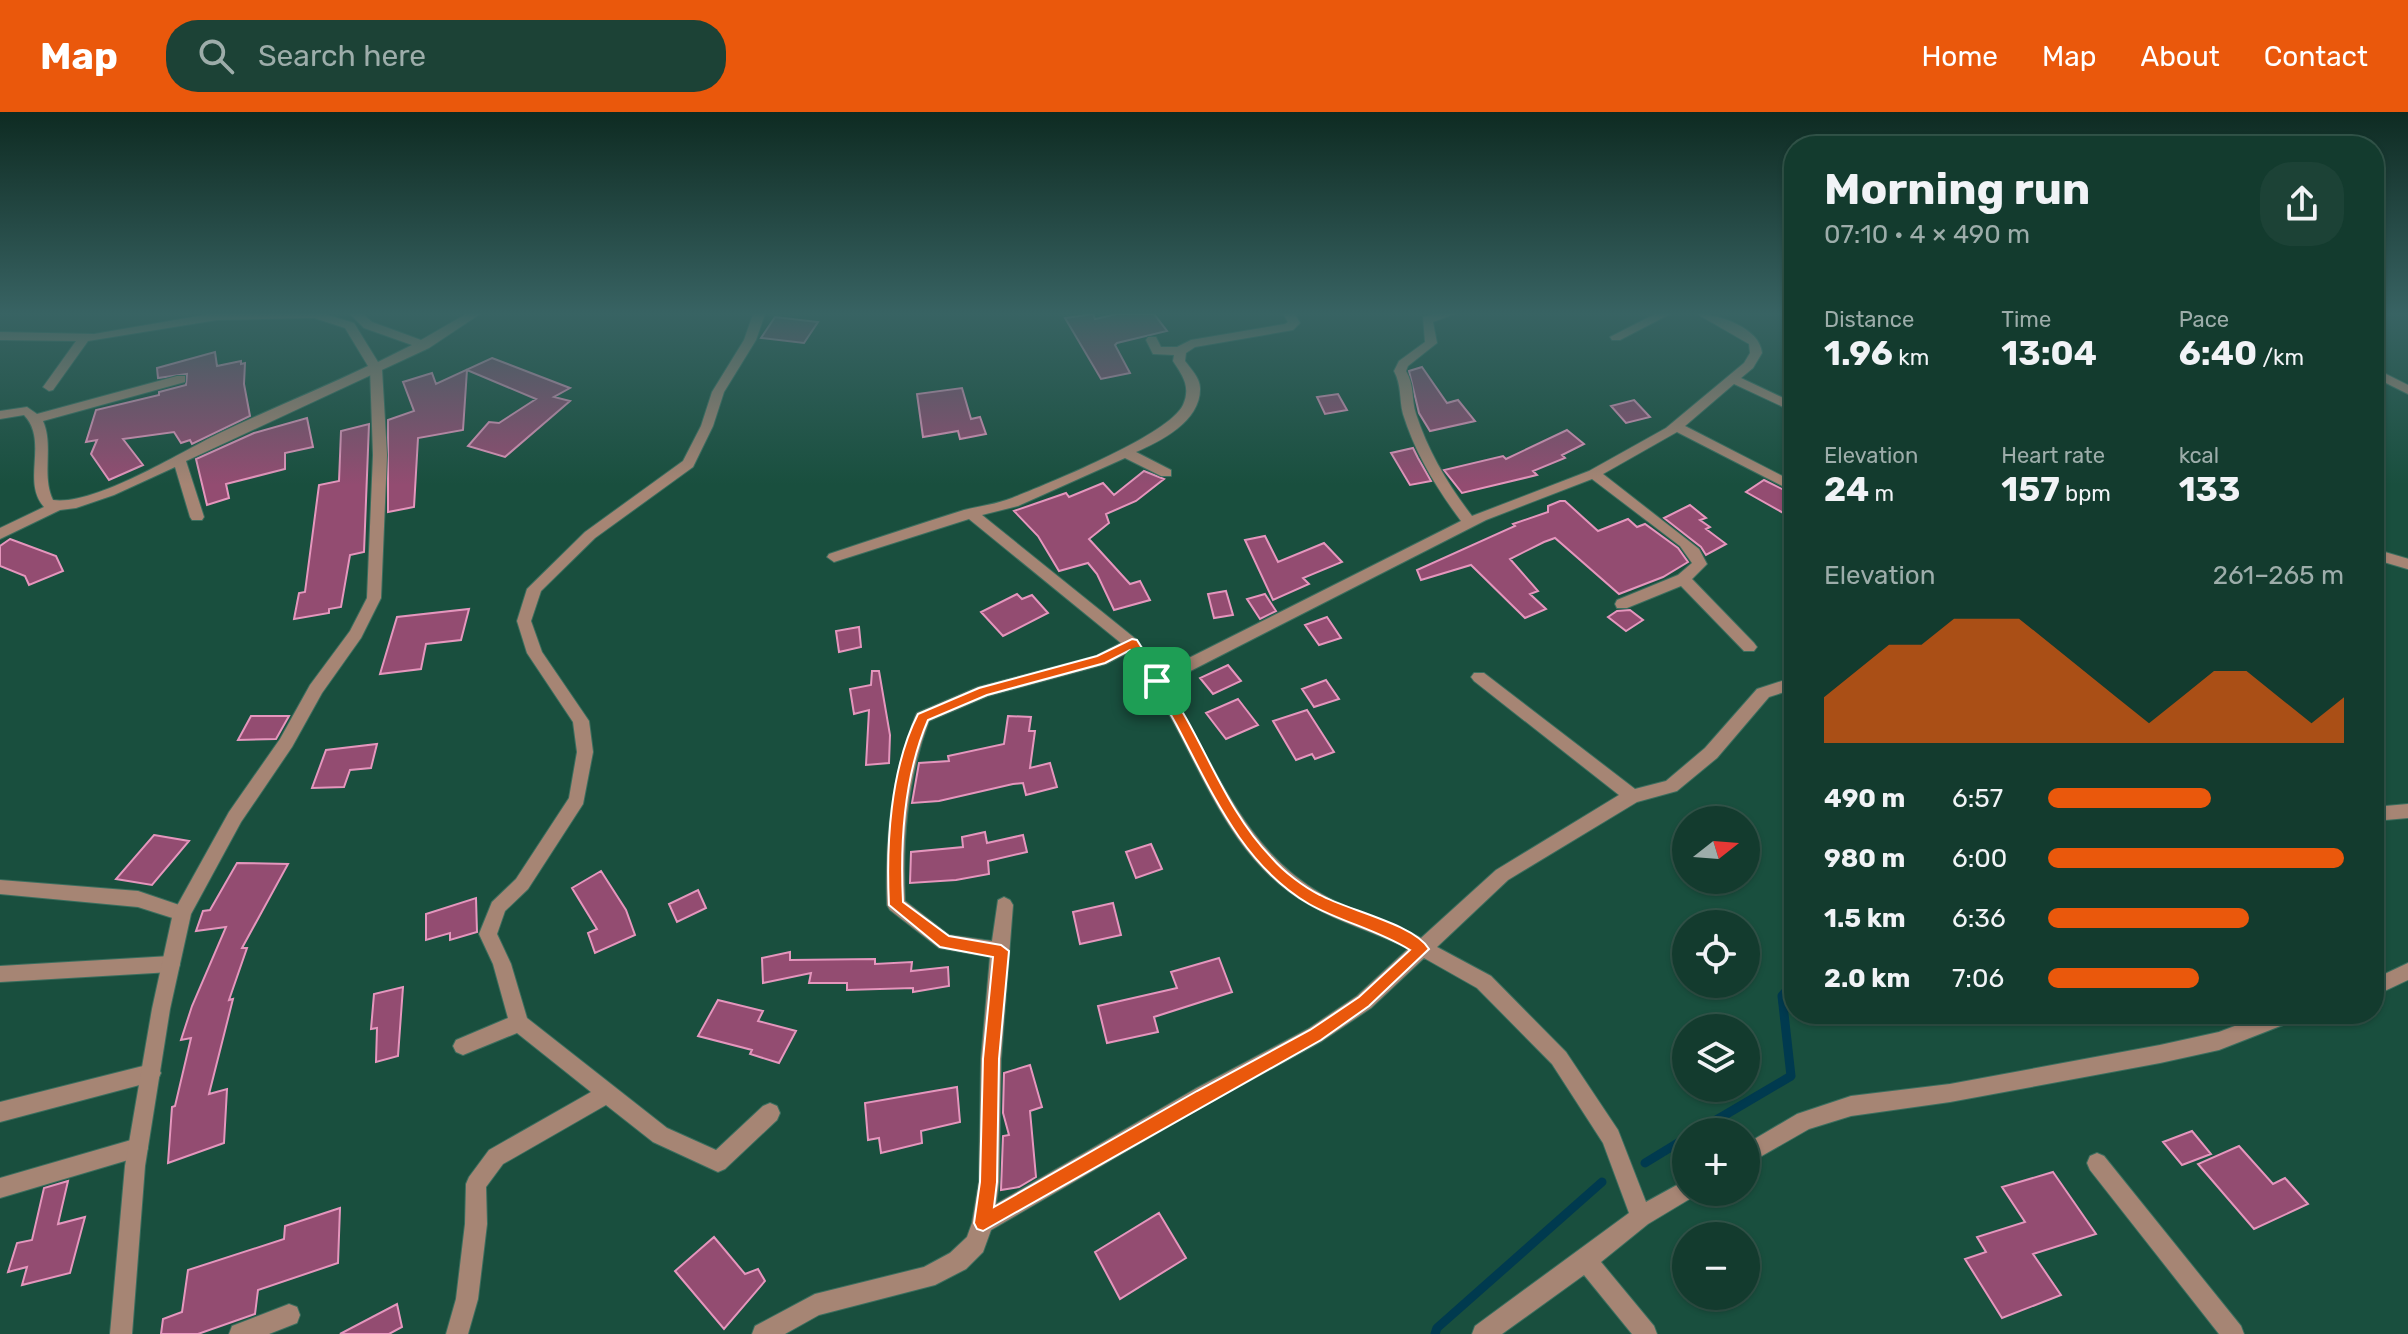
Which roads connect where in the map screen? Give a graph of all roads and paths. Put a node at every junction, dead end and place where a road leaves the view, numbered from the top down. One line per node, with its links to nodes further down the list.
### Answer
1 (60, 371): 11 (street)
2 (372, 371): 18 (street)
3 (376, 371): 42 (street)
4 (731, 371): 49 (street)
5 (1186, 371): 17 (street)
6 (1400, 371): 25 (street)
7 (1742, 371): 10 (street)
8 (2384, 377): 12 (street)
9 (181, 379): 15 (street)
10 (1733, 379): 13 (street); 16 (street)
11 (49, 387)
12 (2408, 390)
13 (1784, 403)
14 (0, 415): 15 (street)
15 (38, 418): 22 (street)
16 (1677, 427): 20 (street); 21 (street)
17 (1125, 452): 19 (street); 23 (street)
18 (179, 458): 22 (street); 24 (street)
19 (1166, 473)
20 (1594, 474): 25 (street); 30 (street)
21 (1784, 483)
22 (57, 506): 26 (street)
23 (971, 513): 27 (street); 32 (street)
24 (197, 517)
25 (1470, 523): 35 (street)
26 (0, 534)
27 (834, 557)
28 (2384, 557): 29 (lane)
29 (2408, 564)
30 (1683, 579): 31 (street); 33 (street)
31 (1622, 604)
32 (1132, 644): 35 (street); 44 (street)
33 (1749, 647)
34 (1479, 677): 37 (street)
35 (1157, 681): 43 (street)
36 (1784, 686): 37 (street)
37 (1632, 796): 43 (street)
38 (2408, 811): 39 (street)
39 (2384, 813)
40 (0, 887): 42 (street)
41 (1004, 905): 44 (street)
42 (182, 913): 45 (street)
43 (1421, 949): 61 (street); 62 (street)
44 (1001, 951): 62 (street)
45 (171, 964): 47 (street); 52 (street)
46 (2408, 971): 48 (street)
47 (0, 974)
48 (2384, 983)
49 (519, 1023): 51 (street); 53 (street)
50 (2263, 1024): 56 (street)
51 (463, 1046)
52 (151, 1073): 54 (street); 57 (street)
53 (606, 1094): 55 (street); 67 (street)
54 (0, 1112)
55 (770, 1113)
56 (1760, 1147)
57 (138, 1148): 59 (street); 65 (street)
58 (2097, 1163): 71 (street)
59 (0, 1188)
60 (1672, 1198): 61 (street)
61 (1641, 1217): 63 (street)
62 (983, 1223): 68 (street)
63 (1586, 1260): 69 (street); 70 (street)
64 (289, 1315): 66 (street)
65 (121, 1334)
66 (240, 1334)
67 (457, 1334)
68 (763, 1334)
69 (1483, 1334)
70 (1646, 1334)
71 (2233, 1334)

